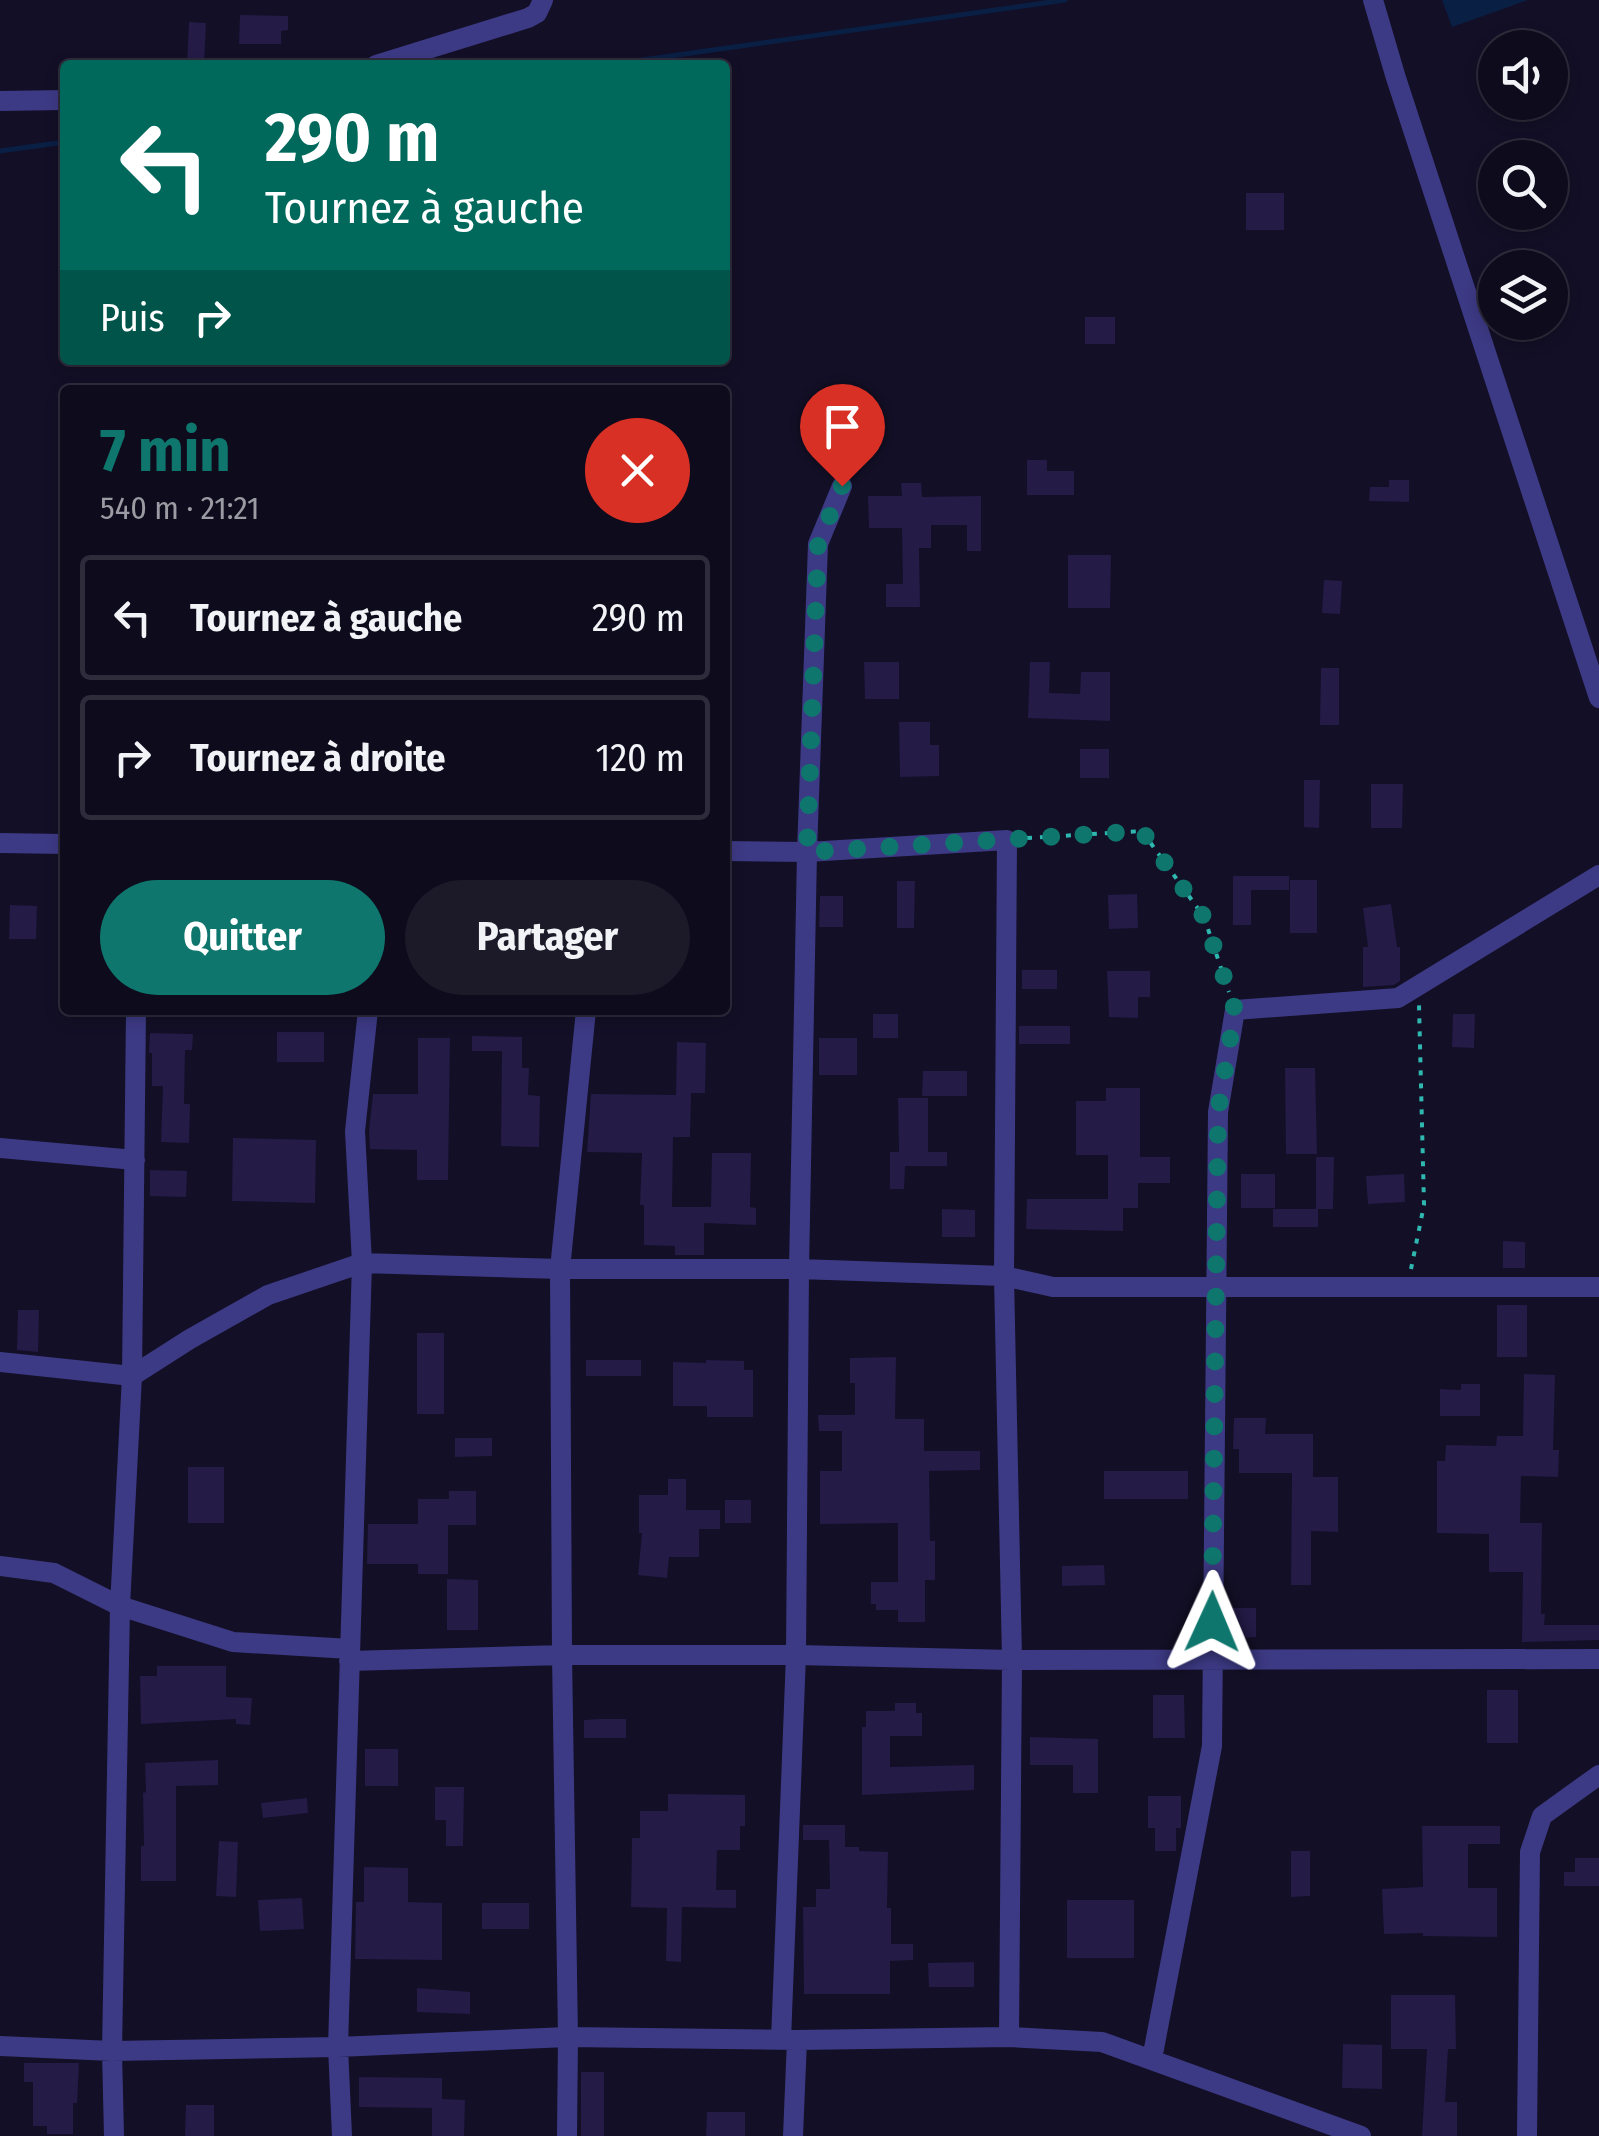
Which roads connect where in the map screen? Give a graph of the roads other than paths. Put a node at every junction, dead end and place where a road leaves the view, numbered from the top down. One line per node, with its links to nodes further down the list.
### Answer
1 (543, 0): 3 (street)
2 (1373, 0): 7 (street)
3 (392, 60)
4 (0, 100): 5 (street)
5 (60, 100)
6 (842, 486): 11 (street)
7 (1599, 698)
8 (0, 843): 9 (street)
9 (60, 844)
10 (730, 851): 11 (street)
11 (807, 852): 20 (street); 21 (street)
12 (1599, 875): 22 (street)
13 (136, 1015): 17 (street)
14 (367, 1015): 18 (street)
15 (585, 1015): 19 (street)
16 (0, 1148): 17 (street)
17 (134, 1160): 25 (street)
18 (362, 1263): 19 (street); 25 (street); 28 (street)
19 (560, 1269): 20 (street); 29 (street)
20 (799, 1269): 21 (street); 30 (street)
21 (1004, 1276): 22 (street); 31 (street)
22 (1216, 1286): 23 (street); 32 (street)
23 (1599, 1287)
24 (0, 1362): 25 (street)
25 (132, 1376): 27 (street)
26 (0, 1566): 27 (street)
27 (120, 1606): 28 (street); 40 (street)
28 (350, 1655): 29 (street); 39 (street)
29 (562, 1655): 30 (street); 35 (street)
30 (796, 1655): 31 (street); 37 (street)
31 (1012, 1660): 32 (street); 36 (street)
32 (1211, 1660): 33 (street); 41 (street)
33 (1599, 1660)
34 (1599, 1775): 47 (street)
35 (568, 2037): 37 (street); 39 (street); 44 (street)
36 (1009, 2037): 37 (street); 41 (street)
37 (789, 2040): 45 (street)
38 (0, 2046): 40 (street)
39 (338, 2047): 40 (street); 43 (street)
40 (112, 2051): 42 (street)
41 (1152, 2059): 46 (street)
42 (114, 2136)
43 (342, 2136)
44 (568, 2136)
45 (794, 2136)
46 (1361, 2136)
47 (1527, 2136)

